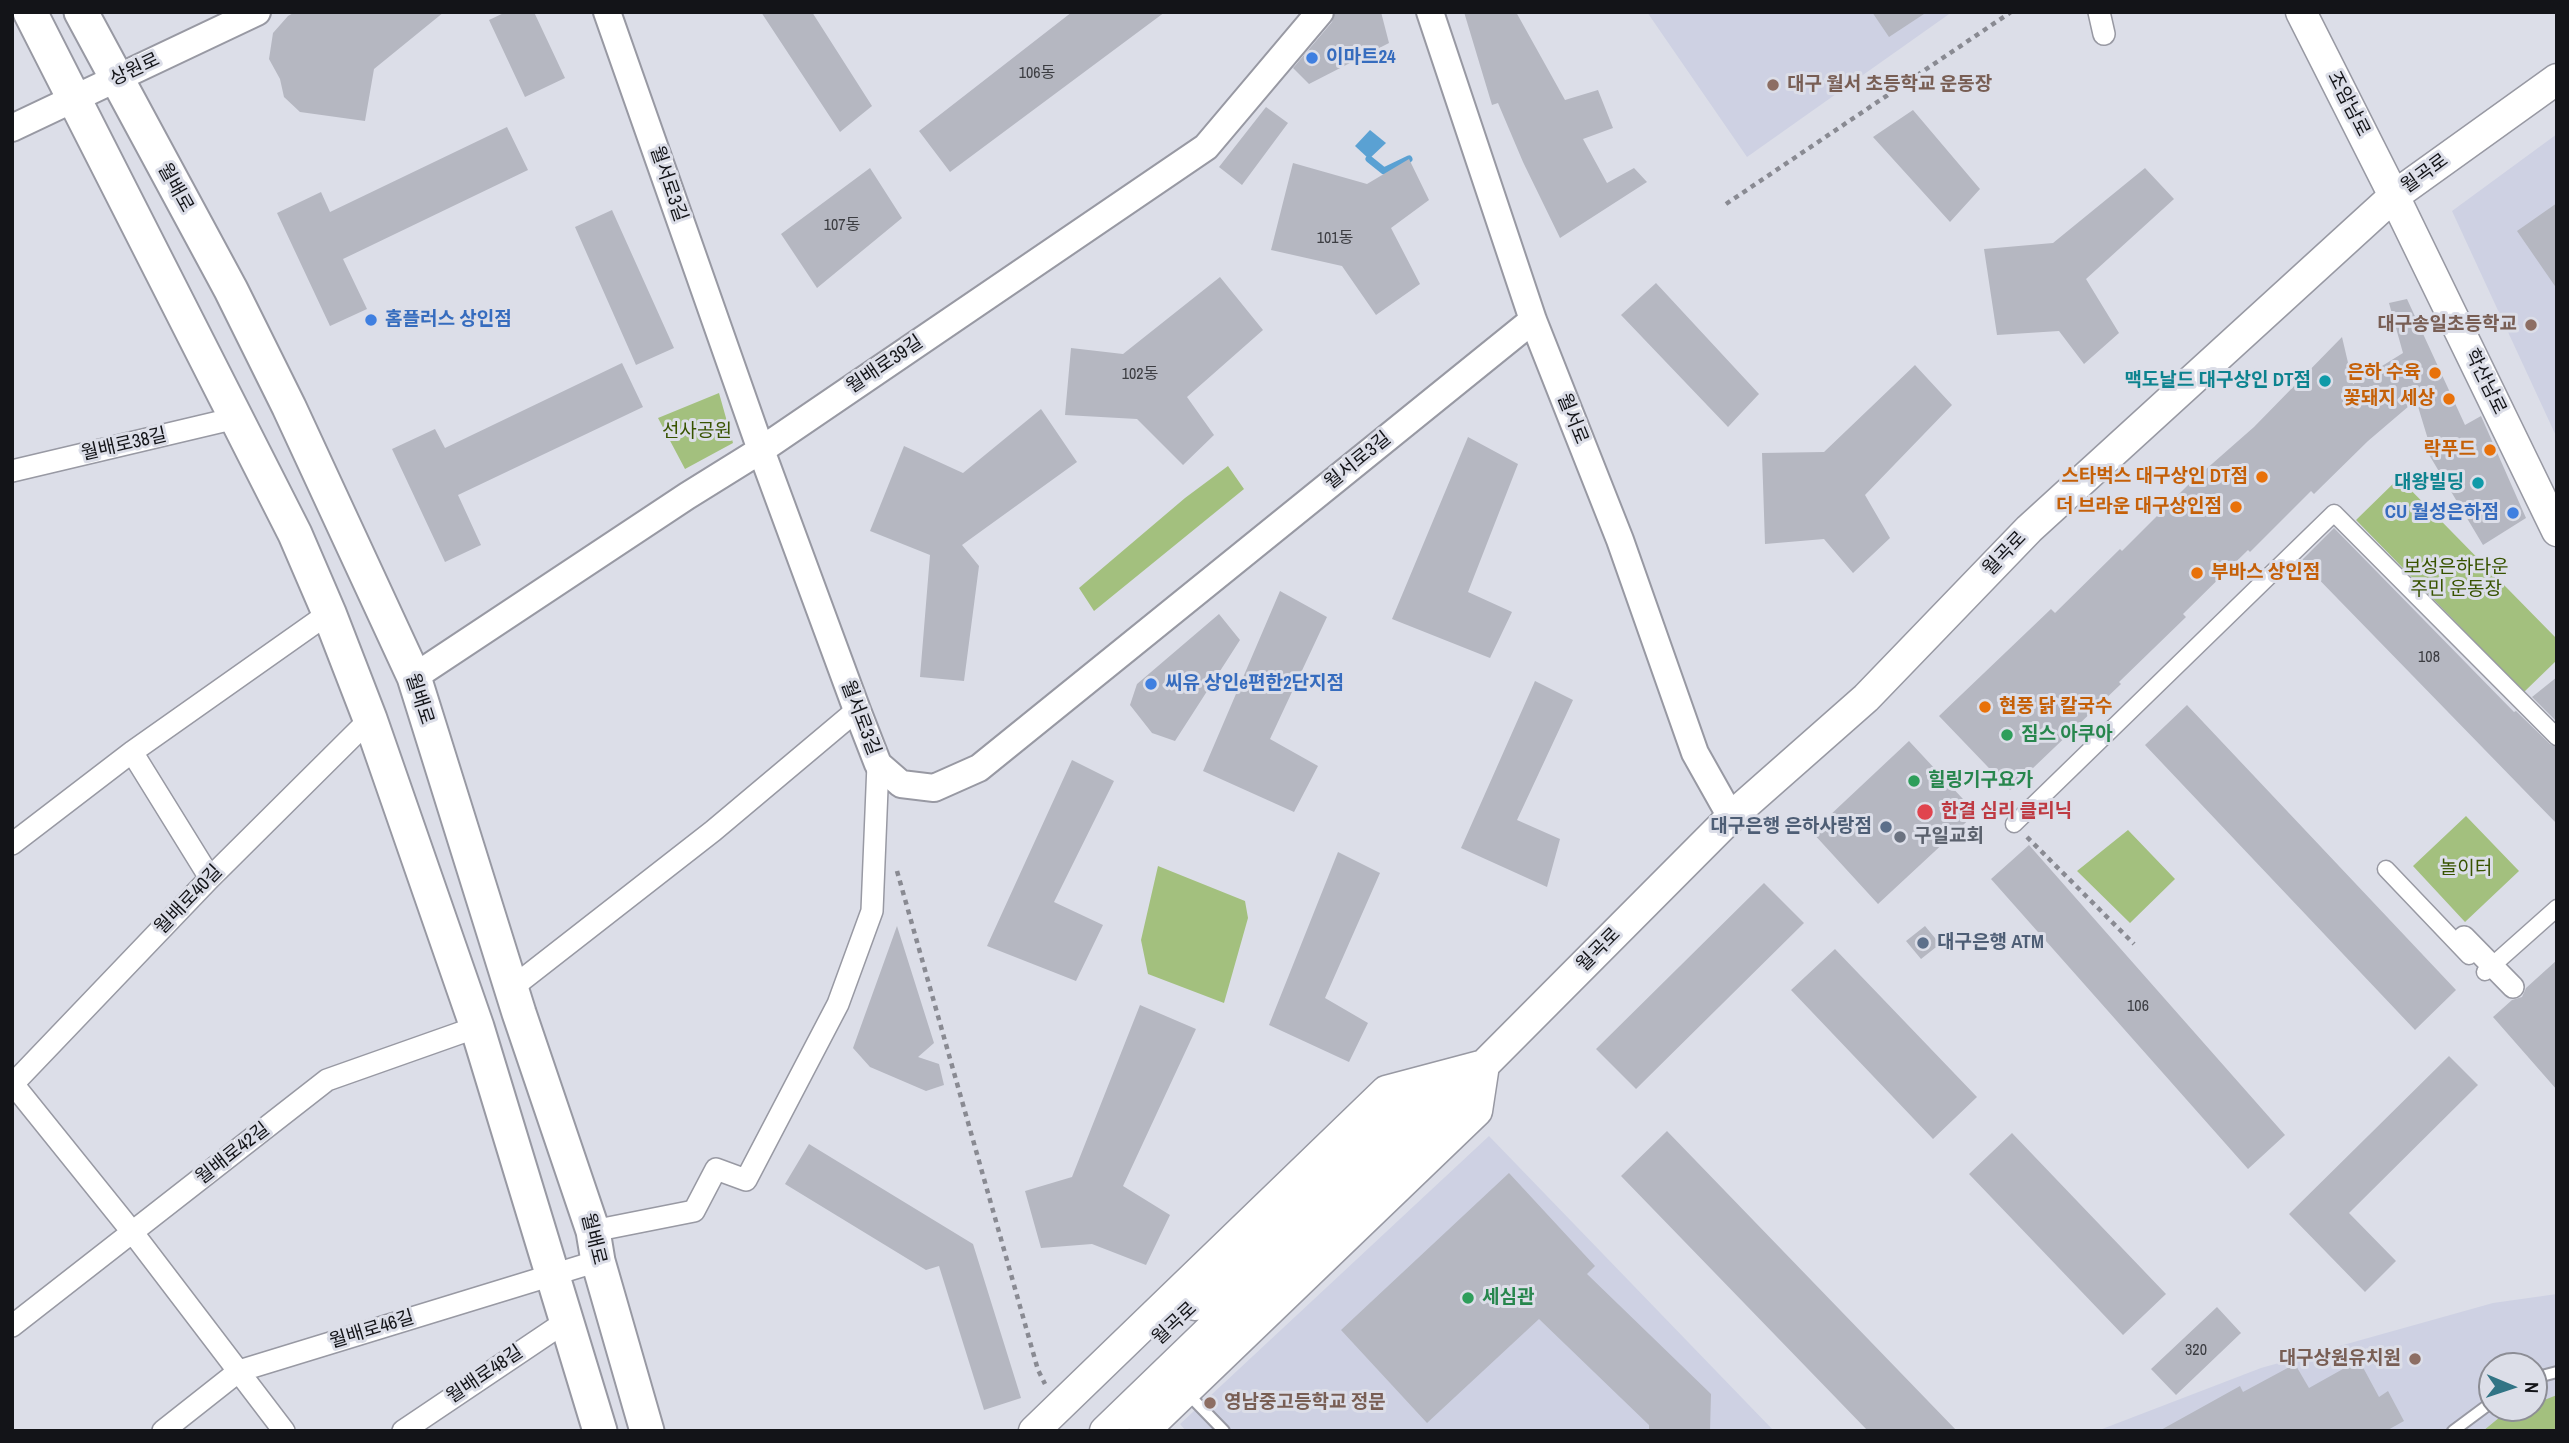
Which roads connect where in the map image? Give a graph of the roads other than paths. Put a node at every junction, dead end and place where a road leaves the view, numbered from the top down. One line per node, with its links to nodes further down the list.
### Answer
1 (30, 12): 12 (main road)
2 (81, 12): 10 (main road, 월배로)
3 (257, 12): 10 (street, 상원로)
4 (607, 12): 17 (street, 월서로3길)
5 (1320, 12): 17 (street, 월배로39길)
6 (1430, 12): 15 (street, 월서로)
7 (2099, 12): 9 (street)
8 (2301, 12): 14 (main road, 조암남로)
9 (2104, 34)
10 (115, 79): 12 (street, 상원로); 21 (main road, 월배로)
11 (2557, 79): 14 (main road, 월곡로)
12 (73, 99): 13 (street, 상원로); 16 (main road)
13 (12, 128)
14 (2394, 195): 19 (main road, 학산남로); 27 (main road, 월곡로)
15 (1533, 320): 26 (street, 월서로3길); 27 (street, 월서로)
16 (236, 418): 18 (street, 월배로38길); 20 (main road)
17 (761, 450): 21 (street, 월배로39길); 22 (street, 월서로3길)
18 (12, 471)
19 (2557, 531)
20 (329, 613): 23 (main road); 25 (street)
21 (414, 677): 34 (main road, 월배로)
22 (857, 710): 26 (street, 월서로3길); 34 (street)
23 (370, 719): 31 (street, 월배로40길); 36 (main road)
24 (2557, 737): 28 (street)
25 (132, 752): 29 (street); 31 (street)
26 (878, 764): 40 (street, 월배로46길)
27 (1731, 817): 37 (main road, 월곡로)
28 (2014, 824)
29 (12, 844)
30 (2386, 869): 32 (street)
31 (210, 878): 38 (street, 월배로40길)
32 (2557, 908)
33 (2464, 937): 35 (street)
34 (513, 987): 40 (main road, 월배로)
35 (2513, 987)
36 (477, 1027): 39 (street, 월배로42길); 41 (main road)
37 (1484, 1065): 45 (main road); 47 (main road, 월곡로); 47 (main road); 54 (main road, 월곡로)
38 (13, 1084): 39 (street, 월배로40길)
39 (134, 1233): 43 (street, 월배로42길); 44 (street, 월배로40길)
40 (596, 1246): 41 (street, 월배로46길); 52 (main road, 월배로)
41 (554, 1275): 42 (main road); 44 (street, 월배로46길)
42 (568, 1320): 48 (street, 월배로48길); 51 (main road)
43 (12, 1326)
44 (239, 1371): 49 (street, 월배로46길); 50 (street, 월배로40길)
45 (1186, 1392): 55 (main road); 56 (lane)
46 (2478, 1412): 57 (lane)
47 (1060, 1421): 53 (main road)
48 (409, 1429)
49 (163, 1431)
50 (284, 1431)
51 (600, 1431)
52 (647, 1431)
53 (1034, 1431)
54 (1105, 1431)
55 (1144, 1431)
56 (1224, 1431)
57 (2453, 1431)

